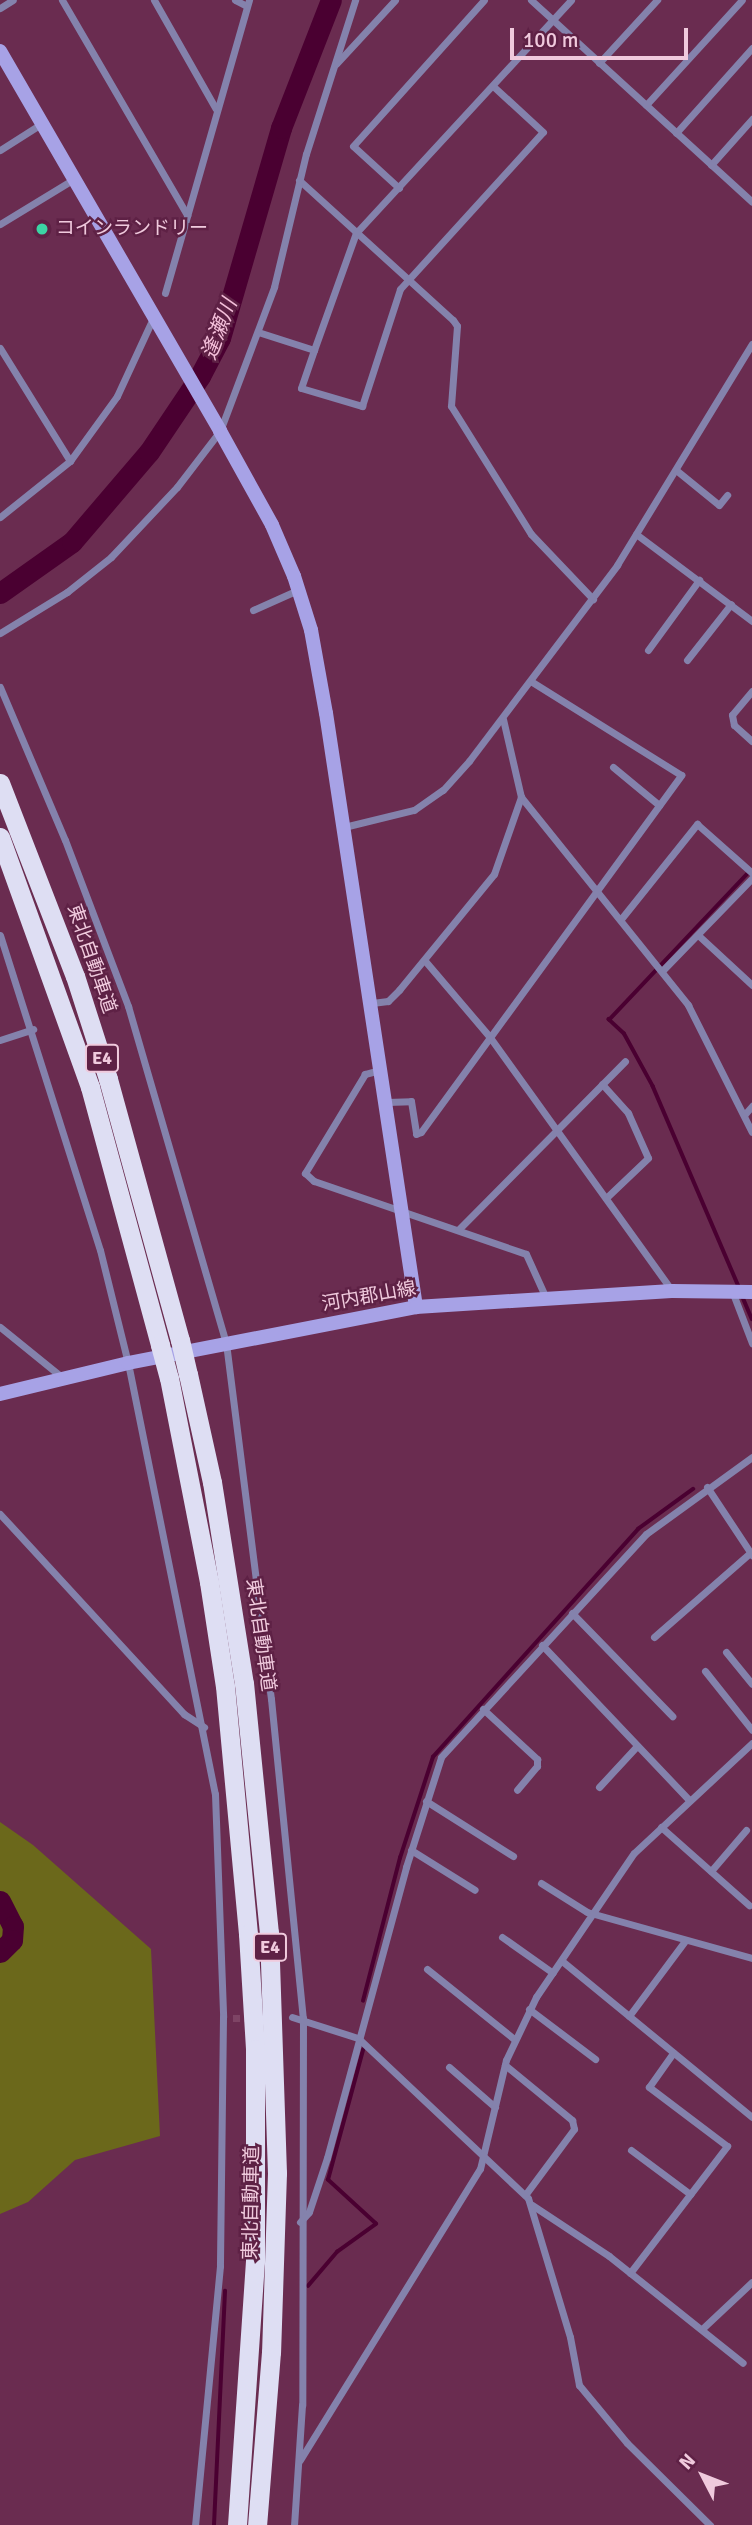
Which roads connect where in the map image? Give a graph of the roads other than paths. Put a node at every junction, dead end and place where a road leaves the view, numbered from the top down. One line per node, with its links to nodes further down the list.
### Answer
1 (13, 0): 13 (street)
2 (62, 0): 31 (street)
3 (153, 0): 21 (street)
4 (235, 0): 12 (street)
5 (355, 0): 18 (street)
6 (395, 0): 18 (street)
7 (484, 0): 29 (street)
8 (531, 0): 14 (street)
9 (571, 0): 14 (street)
10 (657, 0): 17 (street)
11 (742, 0): 20 (street)
12 (248, 3): 21 (street)
13 (0, 8)
14 (553, 20): 17 (street); 19 (street)
15 (752, 48): 24 (street)
16 (0, 51): 23 (street)
17 (600, 63): 20 (street)
18 (333, 67): 28 (street)
19 (493, 86): 29 (street); 34 (street)
20 (646, 105): 24 (street)
21 (216, 109): 31 (street)
22 (752, 119): 26 (street)
23 (41, 124): 25 (street); 27 (street)
24 (676, 133): 26 (street)
25 (0, 150)
26 (711, 165): 30 (street)
27 (74, 179): 32 (street); 36 (street)
28 (299, 180): 33 (street); 37 (street)
29 (399, 188): 33 (street)
30 (752, 202)
31 (187, 215): 35 (street)
32 (0, 224)
33 (356, 233): 34 (street); 40 (street)
34 (408, 279): 40 (street); 49 (street)
35 (164, 293)
36 (153, 317): 41 (street); 42 (street)
37 (258, 332): 40 (street); 41 (street)
38 (0, 348): 42 (street)
39 (750, 349): 43 (street)
40 (314, 350)
41 (218, 427): 48 (street); 53 (street)
42 (70, 461): 45 (street)
43 (676, 470): 44 (street); 46 (street)
44 (727, 495)
45 (0, 517)
46 (636, 534): 47 (street); 49 (street)
47 (699, 580): 50 (street); 54 (street)
48 (298, 590): 51 (street); 65 (street)
49 (593, 599): 56 (street)
50 (731, 604): 52 (street); 55 (street)
51 (253, 610)
52 (752, 621)
53 (0, 634)
54 (648, 650)
55 (687, 660)
56 (532, 682): 59 (street); 64 (street)
57 (0, 687): 95 (street)
58 (752, 691): 60 (street)
59 (503, 719): 63 (street); 65 (street)
60 (752, 741)
61 (612, 767): 64 (street)
62 (0, 783): 162 (highway, 東北自動車道 / E4, bridge)
63 (521, 797): 68 (street); 72 (street)
64 (659, 805): 68 (street)
65 (343, 827): 75 (street)
66 (0, 837): 161 (highway, 東北自動車道 / E4, bridge)
67 (752, 876): 69 (street); 71 (street)
68 (596, 892): 69 (street); 77 (street)
69 (621, 919): 73 (street)
70 (0, 935): 76 (street)
71 (698, 936): 73 (street); 74 (street)
72 (426, 962): 75 (street); 77 (street)
73 (662, 971): 84 (street)
74 (752, 985)
75 (372, 1003): 80 (street)
76 (33, 1029): 78 (street); 97 (street)
77 (489, 1036): 82 (street); 85 (street)
78 (0, 1040)
79 (625, 1061): 81 (street)
80 (380, 1070): 82 (street); 88 (street)
81 (602, 1084): 85 (street); 87 (street)
82 (387, 1102): 88 (street)
83 (752, 1107): 84 (street)
84 (745, 1114): 86 (street)
85 (555, 1128): 87 (street); 89 (street)
86 (752, 1132)
87 (606, 1198): 90 (street)
88 (403, 1211): 89 (street); 93 (street)
89 (459, 1229): 92 (street)
90 (672, 1291): 91 (street, 河内郡山線); 92 (street, 河内郡山線)
91 (743, 1292): 96 (street)
92 (546, 1298): 93 (street, 河内郡山線)
93 (416, 1307): 95 (street, 河内郡山線)
94 (0, 1328): 98 (street)
95 (226, 1343): 97 (street, 河内郡山線); 140 (street)
96 (752, 1343)
97 (128, 1363): 98 (street, 河内郡山線); 112 (street)
98 (66, 1381): 99 (street, 河内郡山線)
99 (0, 1394)
100 (752, 1457): 101 (street)
101 (707, 1487): 103 (street); 104 (street)
102 (0, 1514): 112 (street)
103 (751, 1554): 105 (street)
104 (572, 1613): 106 (street); 111 (street)
105 (654, 1637)
106 (542, 1645): 110 (street); 115 (street)
107 (726, 1652): 109 (street)
108 (705, 1671): 113 (street)
109 (752, 1684)
110 (483, 1709): 117 (street); 119 (street)
111 (672, 1716)
112 (204, 1727): 137 (street)
113 (752, 1730)
114 (752, 1743): 118 (street)
115 (637, 1746): 116 (street); 118 (street)
116 (598, 1787)
117 (516, 1790)
118 (689, 1800): 120 (street)
119 (426, 1801): 122 (street); 123 (street)
120 (661, 1827): 124 (street); 128 (street)
121 (746, 1830): 124 (street)
122 (411, 1850): 126 (street); 141 (street)
123 (513, 1856)
124 (711, 1871): 127 (street)
125 (541, 1883): 128 (street)
126 (475, 1890)
127 (749, 1905)
128 (593, 1914): 130 (street); 132 (street)
129 (502, 1937): 134 (street)
130 (685, 1941): 131 (street); 136 (street)
131 (752, 1958)
132 (562, 1961): 134 (street); 136 (street)
133 (428, 1969): 142 (street)
134 (553, 1973): 135 (street)
135 (529, 2009): 142 (street); 144 (street)
136 (629, 2016): 143 (street)
137 (223, 2017): 139 (street); 160 (street)
138 (292, 2017): 140 (street)
139 (233, 2018)
140 (303, 2018): 141 (street); 154 (street)
141 (358, 2038): 150 (street); 154 (street)
142 (514, 2039): 145 (street)
143 (673, 2053): 148 (street); 151 (street)
144 (595, 2059)
145 (505, 2065): 147 (street); 152 (street)
146 (449, 2067): 147 (street)
147 (495, 2107): 150 (street)
148 (752, 2118)
149 (631, 2150): 151 (street)
150 (482, 2159): 152 (street); 159 (street)
151 (690, 2194): 155 (street)
152 (526, 2195): 153 (street)
153 (532, 2205): 155 (street); 164 (street)
154 (300, 2223): 159 (street)
155 (630, 2273): 157 (street)
156 (752, 2283): 157 (street)
157 (703, 2329): 158 (street)
158 (743, 2364)
159 (299, 2461): 163 (street)
160 (195, 2525)
161 (237, 2525)
162 (257, 2525)
163 (294, 2525)
164 (710, 2525)

